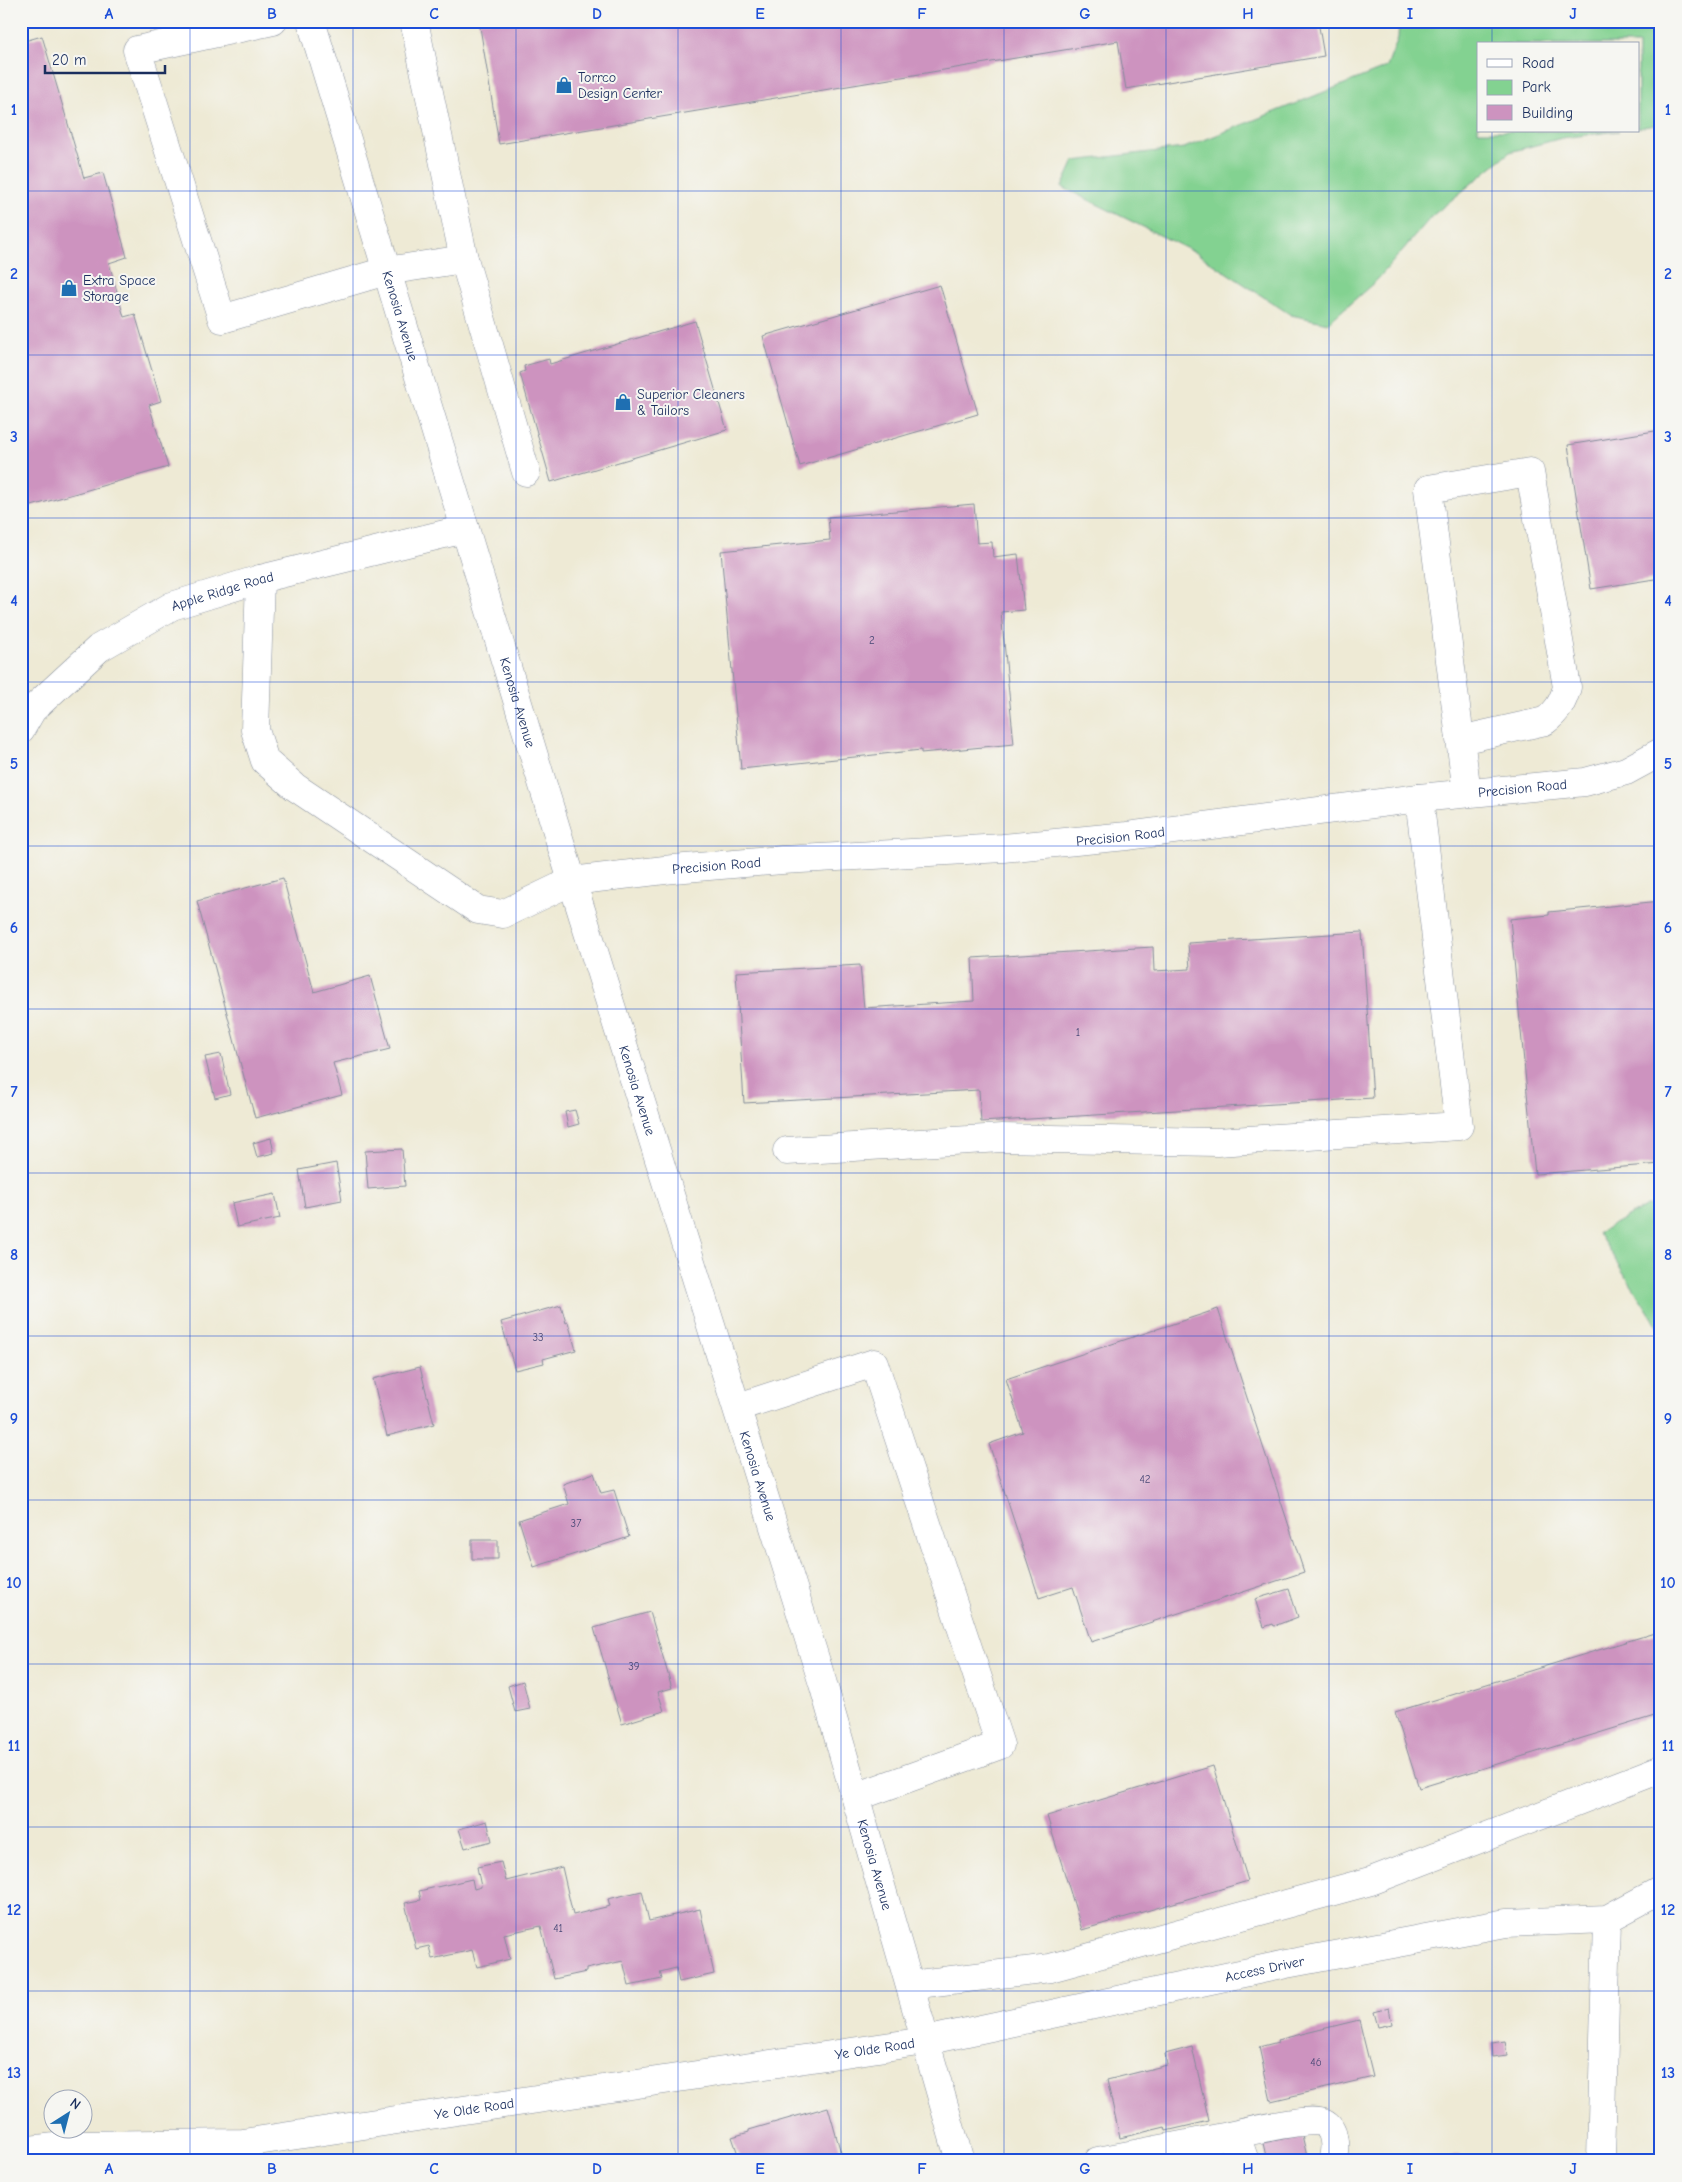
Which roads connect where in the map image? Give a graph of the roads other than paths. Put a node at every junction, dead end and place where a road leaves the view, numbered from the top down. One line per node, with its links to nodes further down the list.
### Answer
1 (273, 21): 5 (street)
2 (311, 21): 5 (street, Kenosia Avenue)
3 (414, 21): 4 (street)
4 (464, 259): 5 (street); 6 (street)
5 (386, 271): 7 (street, Kenosia Avenue)
6 (526, 472)
7 (465, 530): 8 (street, Apple Ridge Road); 14 (street, Kenosia Avenue)
8 (260, 579): 9 (street, Apple Ridge Road); 14 (street)
9 (21, 729)
10 (1460, 740): 10 (street); 12 (street)
11 (1661, 752): 12 (street, Precision Road)
12 (1467, 793): 13 (street, Precision Road)
13 (1419, 798): 14 (street, Precision Road); 15 (street)
14 (572, 880): 16 (street, Kenosia Avenue)
15 (787, 1151)
16 (738, 1407): 18 (street, Kenosia Avenue); 18 (street)
17 (1661, 1769): 21 (street)
18 (856, 1797): 21 (street, Kenosia Avenue)
19 (1661, 1890): 20 (street, Access Driver)
20 (1608, 1919): 22 (street, Access Driver); 29 (street)
21 (910, 1985): 22 (street, Kenosia Avenue)
22 (925, 2041): 24 (street, Ye Olde Road); 25 (street, Kenosia Avenue)
23 (1228, 2136): 26 (street); 27 (street); 28 (street)
24 (21, 2151)
25 (960, 2161)
26 (1098, 2161)
27 (1245, 2161)
28 (1332, 2161)
29 (1601, 2161)

